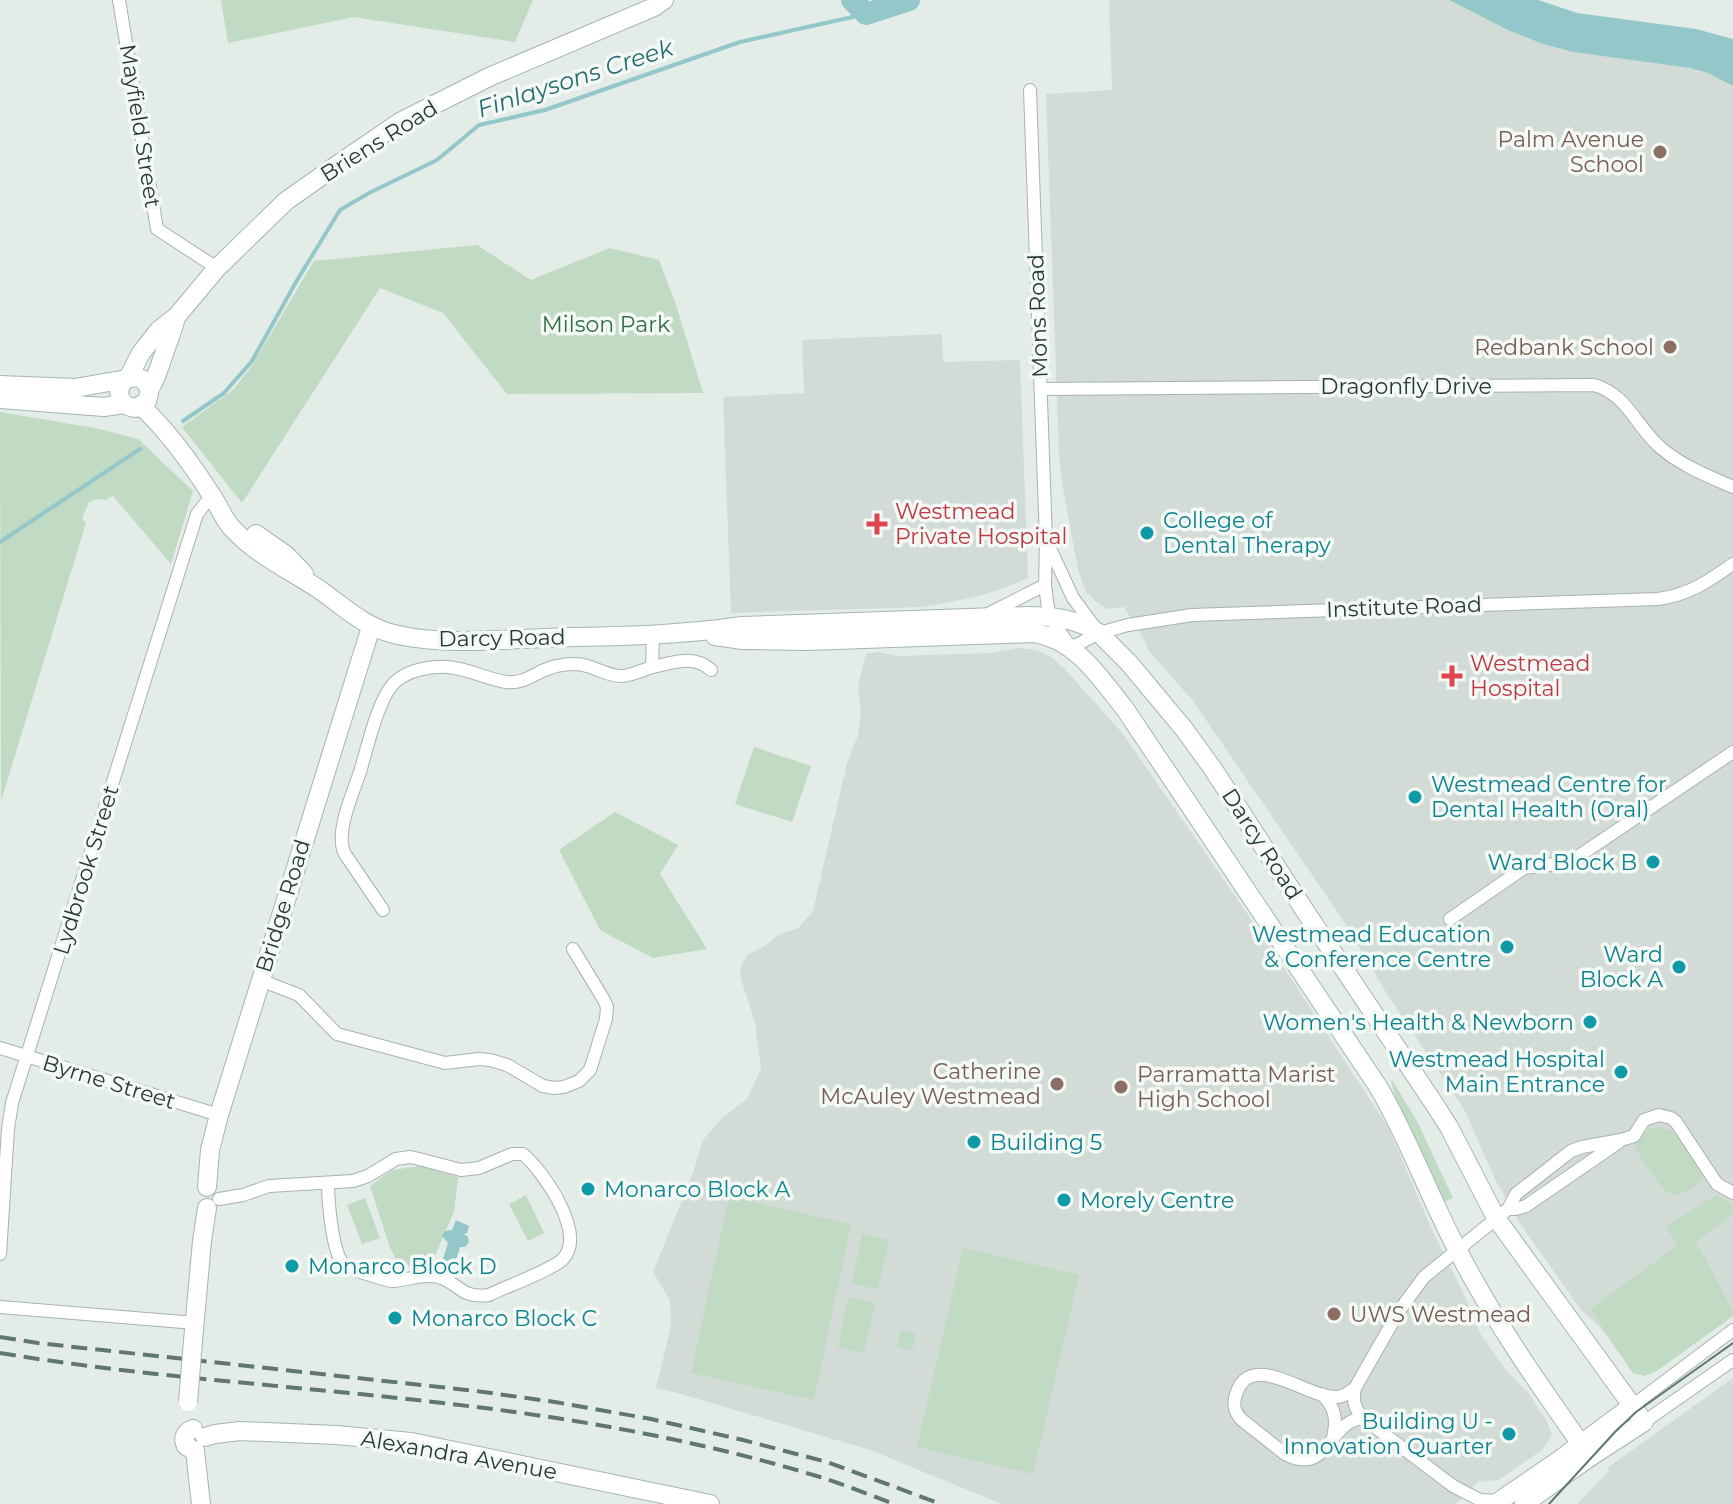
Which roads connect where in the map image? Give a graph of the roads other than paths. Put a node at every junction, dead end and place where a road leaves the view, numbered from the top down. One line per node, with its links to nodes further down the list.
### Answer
1 (119, 0): 4 (street, Mayfield Street)
2 (664, 0): 4 (street, Briens Road)
3 (1030, 90): 8 (street, Mons Road)
4 (217, 268): 5 (street, Briens Road)
5 (176, 317): 6 (street, Briens Road); 10 (street, Briens Road)
6 (126, 380): 7 (street); 10 (street); 10 (street, Darcy Road)
7 (0, 385)
8 (1041, 389): 11 (street, Dragonfly Drive); 13 (street, Mons Road)
9 (0, 399): 10 (street)
10 (138, 400): 12 (street, Darcy Road)
11 (1733, 487)
12 (212, 495): 19 (street, Darcy Road); 33 (street, Lydbrook Street)
13 (1046, 541): 15 (street, Mons Road); 21 (street, Mons Road)
14 (1733, 564): 21 (street, Institute Road)
15 (1045, 585): 16 (street, Mons Road); 17 (street)
16 (1049, 616): 17 (street, Darcy Road); 21 (street, Darcy Road); 24 (street, Mons Road)
17 (979, 618): 18 (street, Darcy Road)
18 (850, 623): 20 (street, Darcy Road); 23 (street)
19 (371, 627): 22 (street, Darcy Road); 31 (street, Bridge Road)
20 (697, 632): 22 (street, Darcy Road); 23 (street, Darcy Road)
21 (1099, 633): 24 (street, Institute Road); 39 (street, Darcy Road)
22 (653, 634): 25 (street)
23 (919, 637): 24 (street, Darcy Road)
24 (1071, 648): 40 (street, Darcy Road)
25 (652, 667): 26 (street); 28 (street)
26 (711, 670)
27 (1733, 752): 29 (street)
28 (383, 910)
29 (1450, 919)
30 (573, 949): 31 (street)
31 (260, 980): 34 (street, Bridge Road)
32 (0, 1048): 33 (street, Byrne Street)
33 (27, 1057): 34 (street, Byrne Street); 41 (street, Lydbrook Street)
34 (219, 1115): 38 (street, Bridge Road)
35 (1621, 1140): 37 (street); 39 (street); 39 (street)
36 (328, 1183): 36 (street); 38 (street)
37 (1733, 1193)
38 (211, 1198): 44 (street, Bridge Road)
39 (1502, 1213): 40 (street); 48 (street, Darcy Road)
40 (1457, 1250): 46 (street); 53 (street, Darcy Road)
41 (0, 1254)
42 (0, 1307): 44 (street)
43 (1733, 1330): 48 (street)
44 (194, 1332): 51 (street, Bridge Road, bridge)
45 (1733, 1360): 50 (street)
46 (1355, 1388): 47 (street); 49 (street)
47 (1321, 1394): 52 (street); 52 (street)
48 (1632, 1406): 50 (street, Darcy Road); 53 (street)
49 (1363, 1418): 52 (street); 54 (street)
50 (1644, 1422): 53 (street)
51 (198, 1439): 56 (street, Bridge Road); 57 (street, Alexandra Avenue)
52 (1333, 1439)
53 (1586, 1450): 55 (street); 59 (street)
54 (1453, 1486): 55 (street); 58 (street)
55 (1497, 1502)
56 (201, 1504)
57 (710, 1504)
58 (1463, 1504)
59 (1524, 1504)

